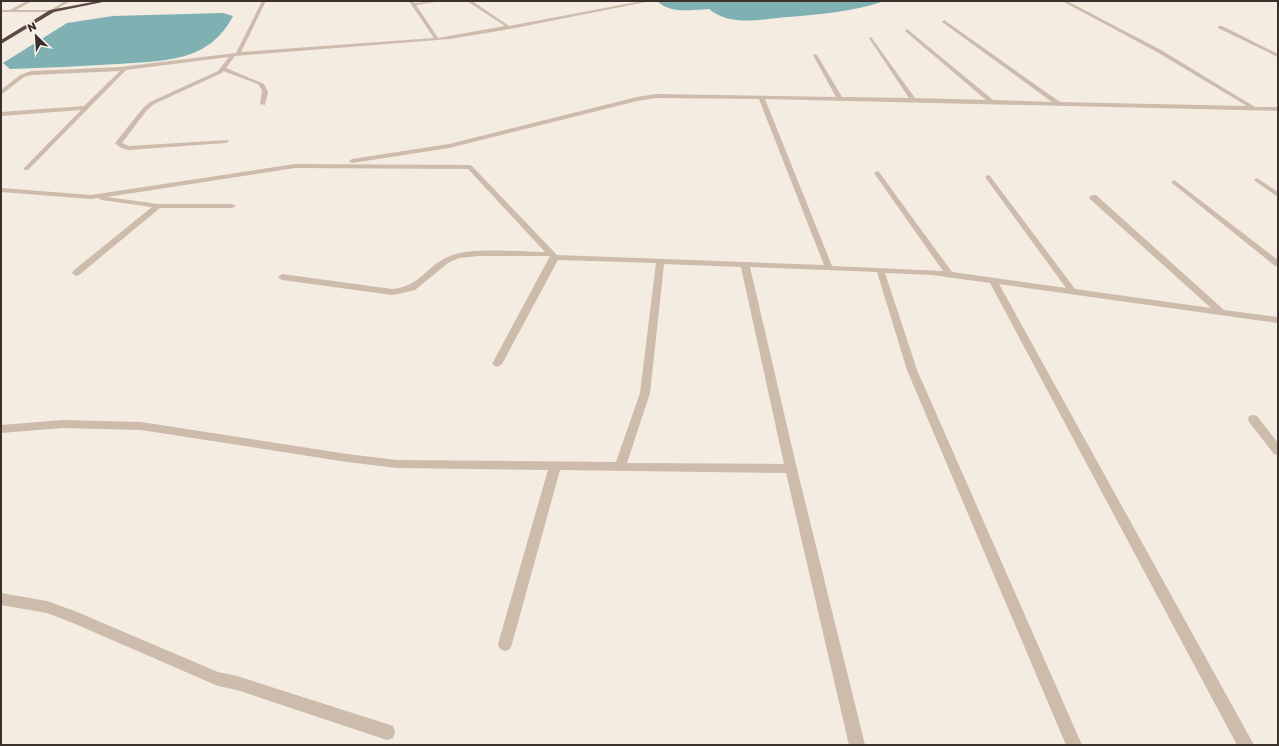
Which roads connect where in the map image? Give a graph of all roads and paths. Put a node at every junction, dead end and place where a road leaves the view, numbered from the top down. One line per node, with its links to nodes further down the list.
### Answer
1 (30, 1): 12 (street)
2 (68, 1): 10 (street)
3 (106, 1): 10 (highway)
4 (264, 1): 20 (street)
5 (440, 1): 9 (street)
6 (469, 1): 15 (street)
7 (649, 1): 15 (street)
8 (1064, 1): 33 (street)
9 (412, 2): 18 (street)
10 (52, 10): 12 (street); 19 (highway)
11 (1, 11): 12 (street)
12 (10, 11)
13 (944, 21): 31 (street)
14 (1220, 27): 22 (street)
15 (510, 28): 18 (street)
16 (907, 30): 29 (street)
17 (871, 38): 28 (street)
18 (437, 39): 20 (street)
19 (2, 41)
20 (236, 54): 23 (street); 24 (street)
21 (815, 55): 27 (street)
22 (1278, 56)
23 (124, 69): 25 (street); 32 (street)
24 (223, 69): 30 (street); 36 (street)
25 (1, 93)
26 (761, 97): 27 (street); 37 (street); 53 (street)
27 (840, 99): 28 (street)
28 (914, 100): 29 (street)
29 (992, 102): 31 (street)
30 (263, 104)
31 (1059, 104): 33 (street)
32 (84, 108): 35 (street); 38 (street)
33 (1253, 108): 34 (street)
34 (1278, 109)
35 (1, 114)
36 (226, 141)
37 (321, 166): 45 (street); 49 (street)
38 (26, 169)
39 (877, 172): 56 (street)
40 (988, 177): 59 (street)
41 (1257, 180): 44 (street)
42 (1174, 182): 52 (street)
43 (1, 190): 45 (street)
44 (1278, 195)
45 (91, 196): 47 (street)
46 (1093, 197): 60 (street)
47 (158, 206): 48 (street); 55 (street)
48 (232, 206)
49 (554, 256): 50 (street); 57 (street); 62 (street)
50 (660, 261): 51 (street); 67 (street)
51 (745, 264): 53 (street); 68 (street)
52 (1278, 264)
53 (829, 268): 54 (street)
54 (880, 270): 56 (street); 73 (street)
55 (76, 273)
56 (949, 274): 58 (street)
57 (282, 277)
58 (993, 280): 59 (street); 74 (street)
59 (1073, 292): 60 (street)
60 (1221, 312): 61 (street)
61 (1278, 320)
62 (497, 364)
63 (1253, 419): 65 (street)
64 (1, 429): 66 (street)
65 (1278, 451)
66 (555, 466): 67 (street); 70 (street)
67 (620, 467): 68 (street)
68 (791, 469): 72 (street)
69 (1, 599): 71 (street)
70 (506, 644)
71 (387, 732)
72 (857, 745)
73 (1074, 745)
74 (1246, 745)

